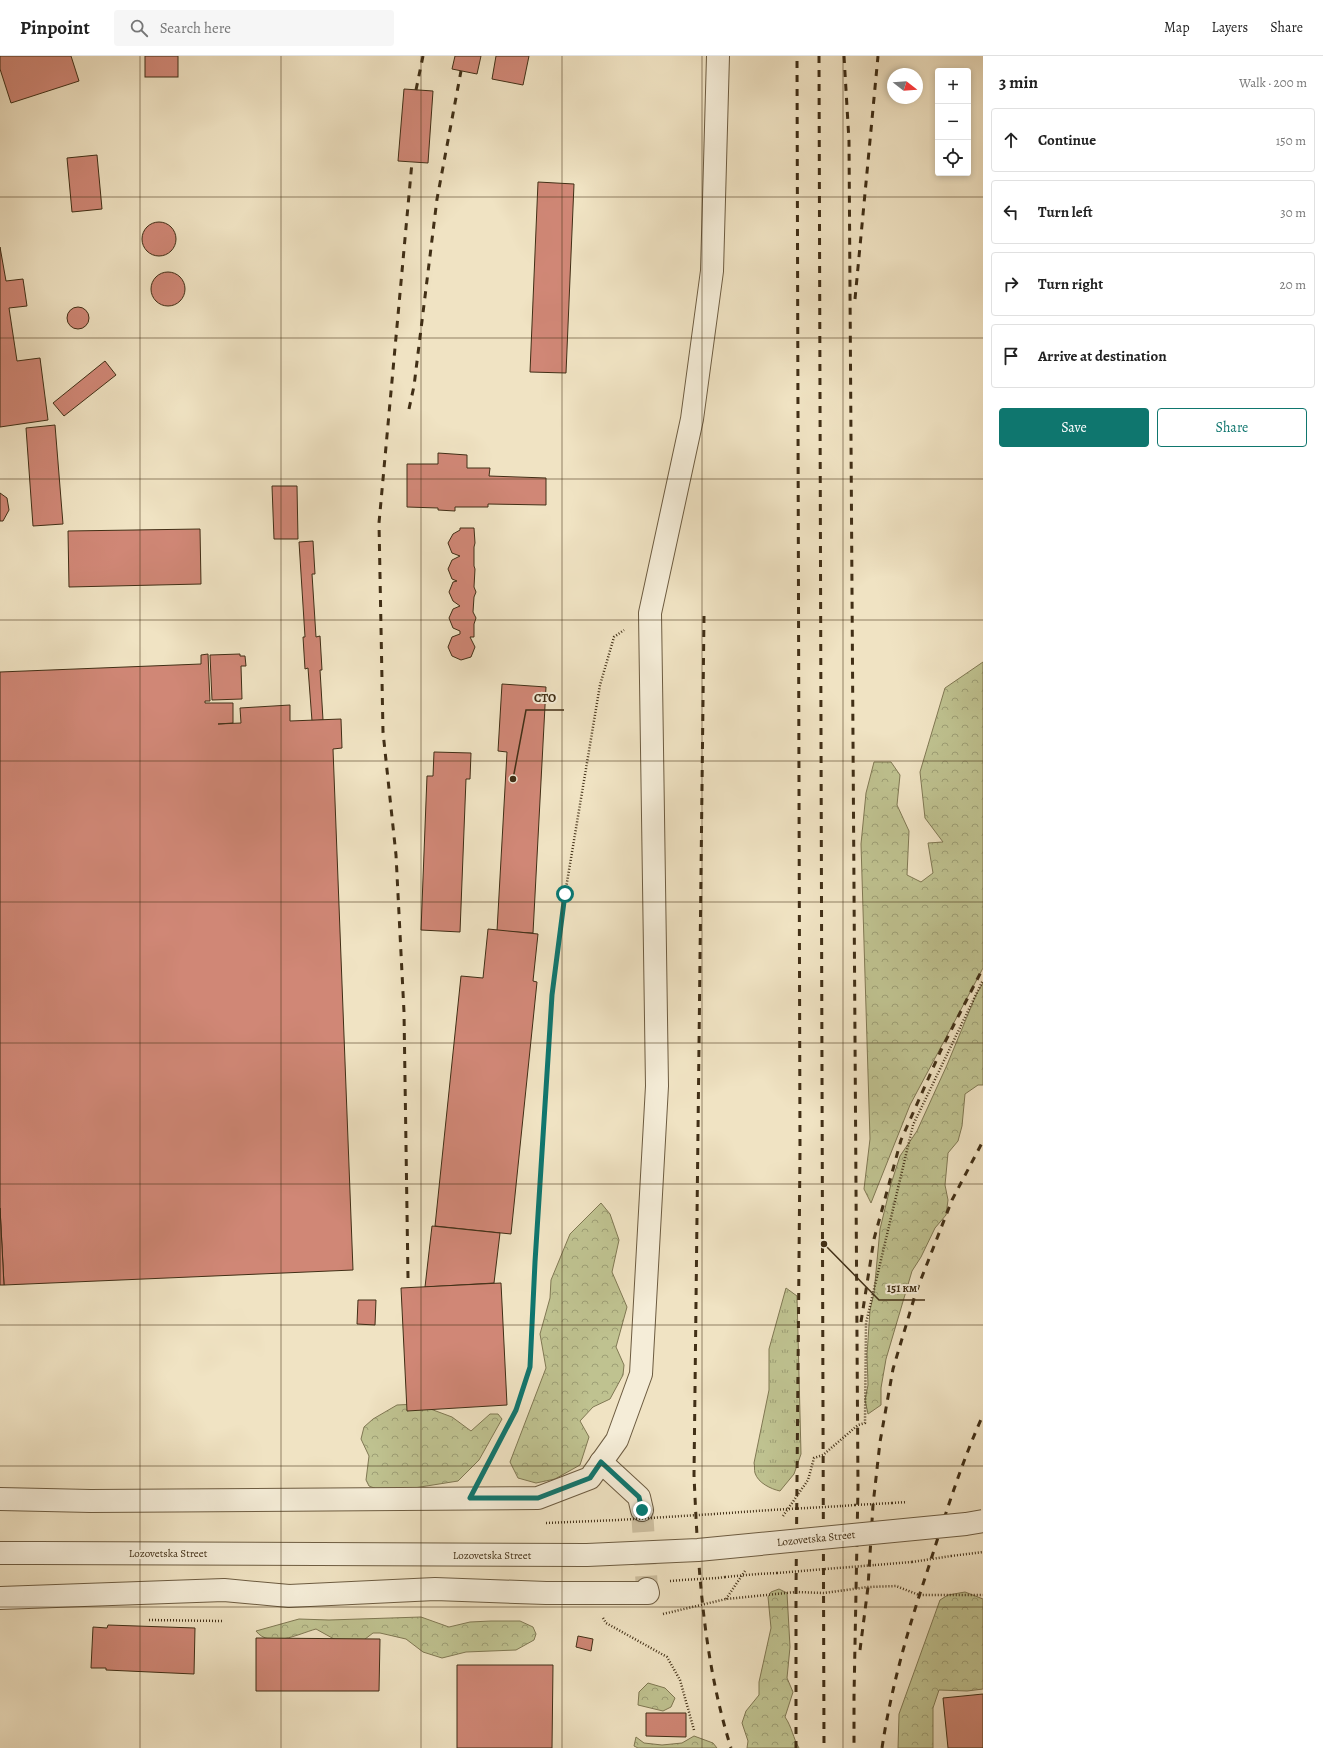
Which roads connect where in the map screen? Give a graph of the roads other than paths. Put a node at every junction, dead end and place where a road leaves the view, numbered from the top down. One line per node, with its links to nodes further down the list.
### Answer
1 (718, 56): 2 (street)
2 (601, 1462): 3 (street); 4 (street)
3 (0, 1499)
4 (642, 1510)
5 (983, 1521): 6 (street, Lozovetska Street, bridge)
6 (0, 1553)
7 (647, 1589): 8 (street)
8 (0, 1598)

